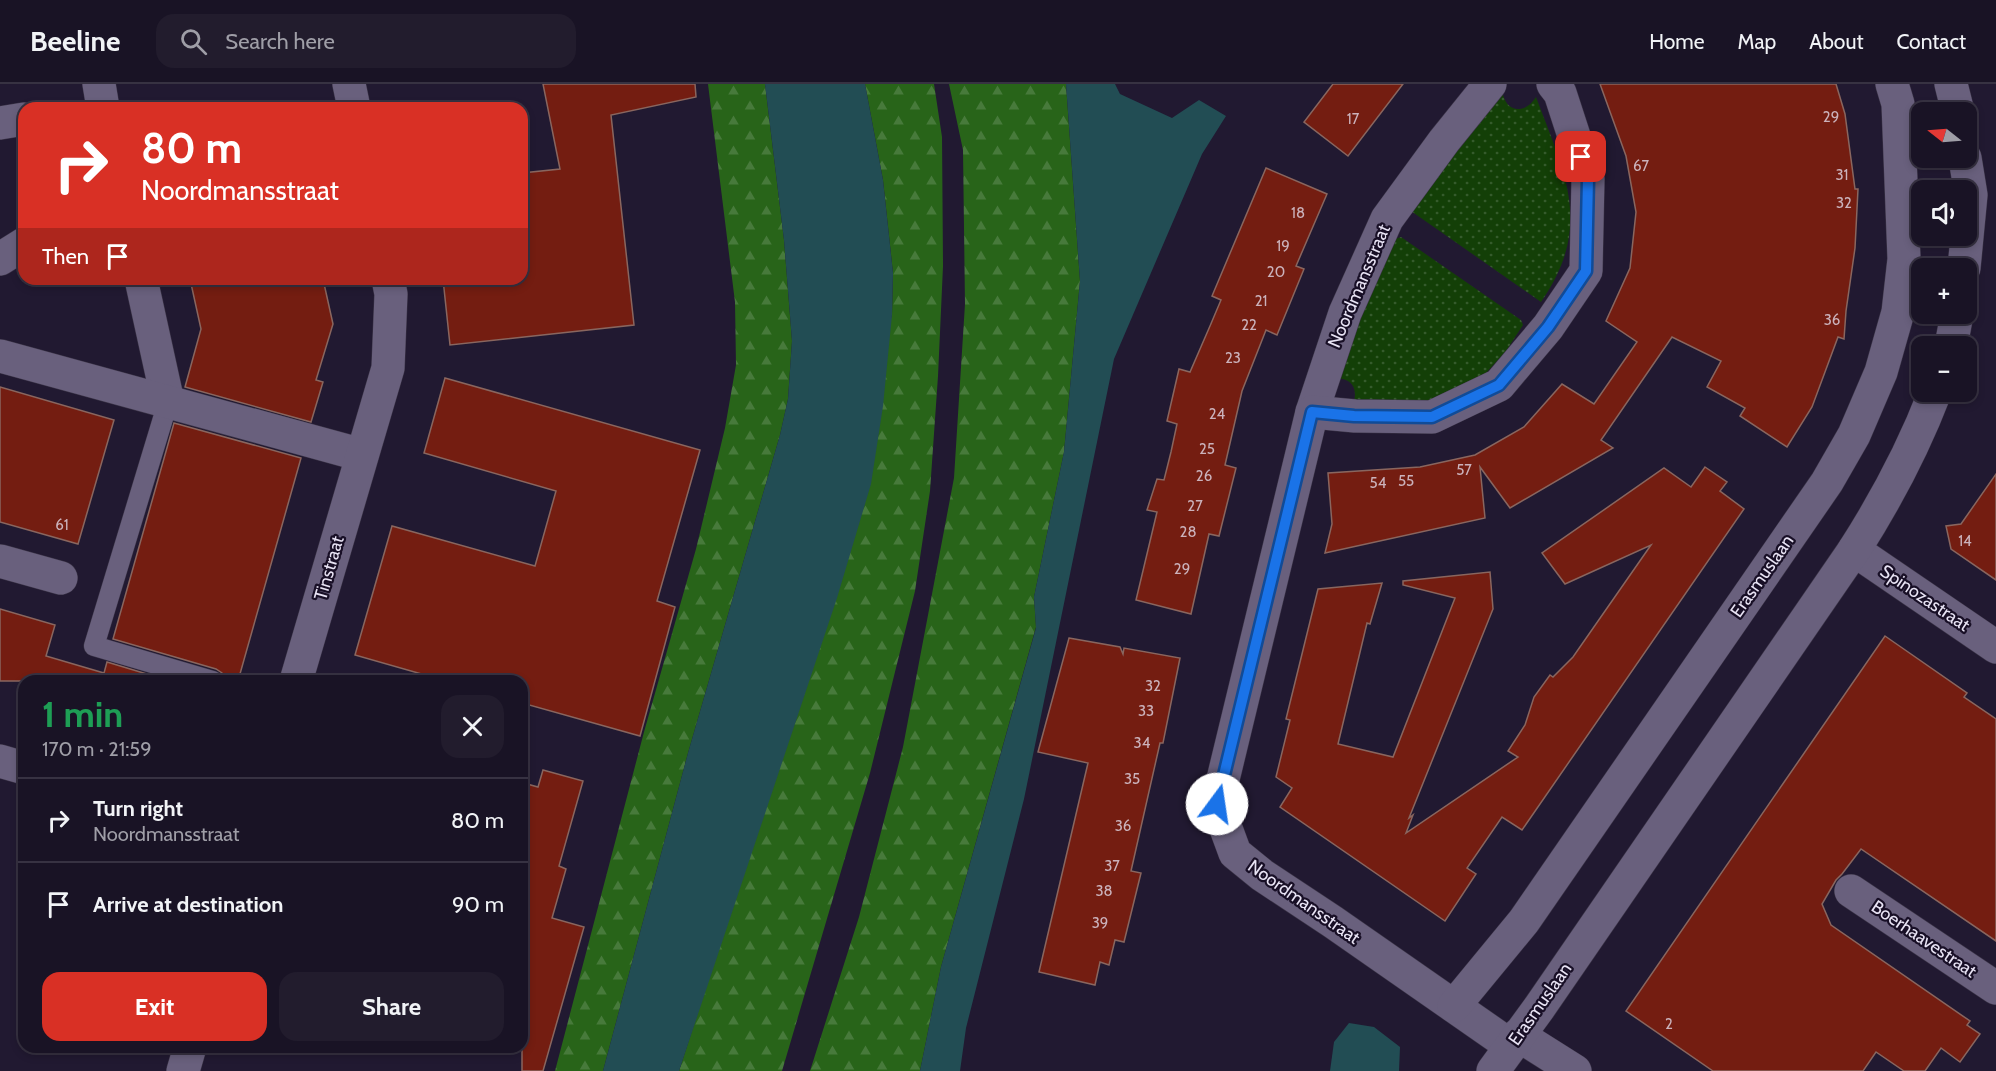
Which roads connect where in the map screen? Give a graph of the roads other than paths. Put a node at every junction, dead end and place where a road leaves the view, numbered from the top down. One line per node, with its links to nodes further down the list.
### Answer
1 (350, 84): 6 (street)
2 (1490, 84): 19 (street, Noordmansstraat)
3 (1553, 84): 19 (street)
4 (1892, 84): 31 (street, Erasmuslaan)
5 (1950, 84): 7 (street)
6 (353, 102)
7 (1955, 102)
8 (18, 120): 9 (street)
9 (0, 123)
10 (1967, 168): 12 (street)
11 (18, 248): 13 (street)
12 (1965, 258)
13 (0, 260)
14 (142, 285): 17 (street)
15 (389, 285): 20 (street, Tinstraat)
16 (0, 356): 17 (street)
17 (168, 402): 20 (street); 25 (lane)
18 (1931, 402): 21 (street, Erasmuslaan)
19 (1312, 412): 31 (street, Noordmansstraat)
20 (362, 456): 26 (street, Tinstraat)
21 (1854, 550): 24 (street, Spinozastraat); 32 (street, Erasmuslaan)
22 (0, 561): 23 (street)
23 (61, 578)
24 (1996, 646)
25 (193, 675)
26 (299, 675)
27 (0, 761): 28 (street)
28 (18, 766)
29 (1851, 891): 30 (street, Boerhaavestraat)
30 (1996, 988)
31 (1454, 1006): 32 (street, Noordmansstraat)
32 (1507, 1051): 35 (street, Noordmansstraat)
33 (188, 1053): 34 (street)
34 (183, 1071)
35 (1575, 1071)

